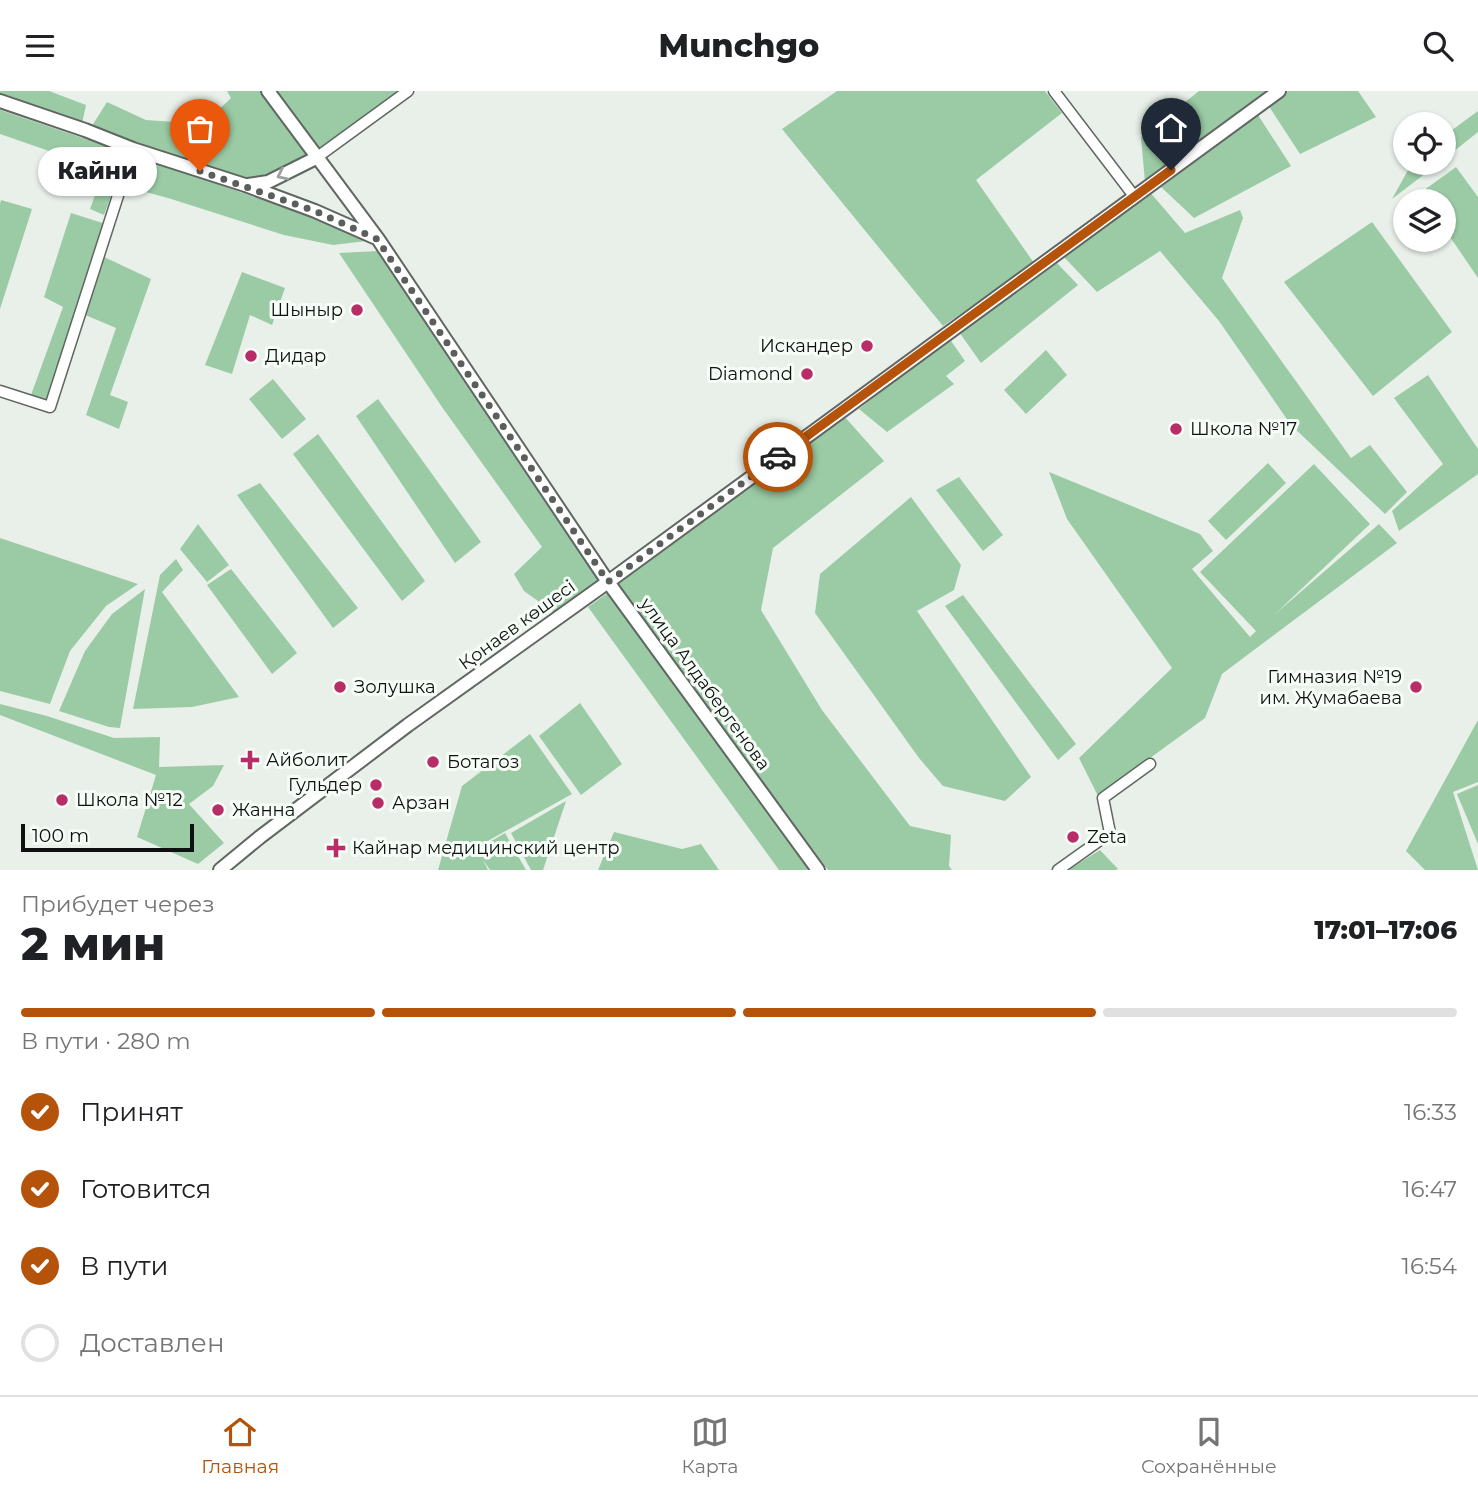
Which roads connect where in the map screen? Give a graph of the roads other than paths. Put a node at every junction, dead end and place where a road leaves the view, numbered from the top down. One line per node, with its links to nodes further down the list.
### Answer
1 (268, 91): 7 (street, улица Алдабергенова)
2 (408, 91): 7 (street)
3 (1054, 91): 9 (street)
4 (1279, 91): 9 (street, Қонаев көшесі)
5 (0, 101): 6 (street)
6 (134, 149): 8 (street); 11 (street)
7 (316, 157): 8 (street, one-way to 8); 10 (street, улица Алдабергенова)
8 (245, 185): 10 (street)
9 (1134, 196): 12 (street, Қонаев көшесі)
10 (377, 239): 12 (street, улица Алдабергенова)
11 (0, 391)
12 (608, 582): 14 (street, Қонаев көшесі); 15 (street, улица Алдабергенова)
13 (1150, 764): 16 (street)
14 (220, 870)
15 (818, 870)
16 (1058, 870)

